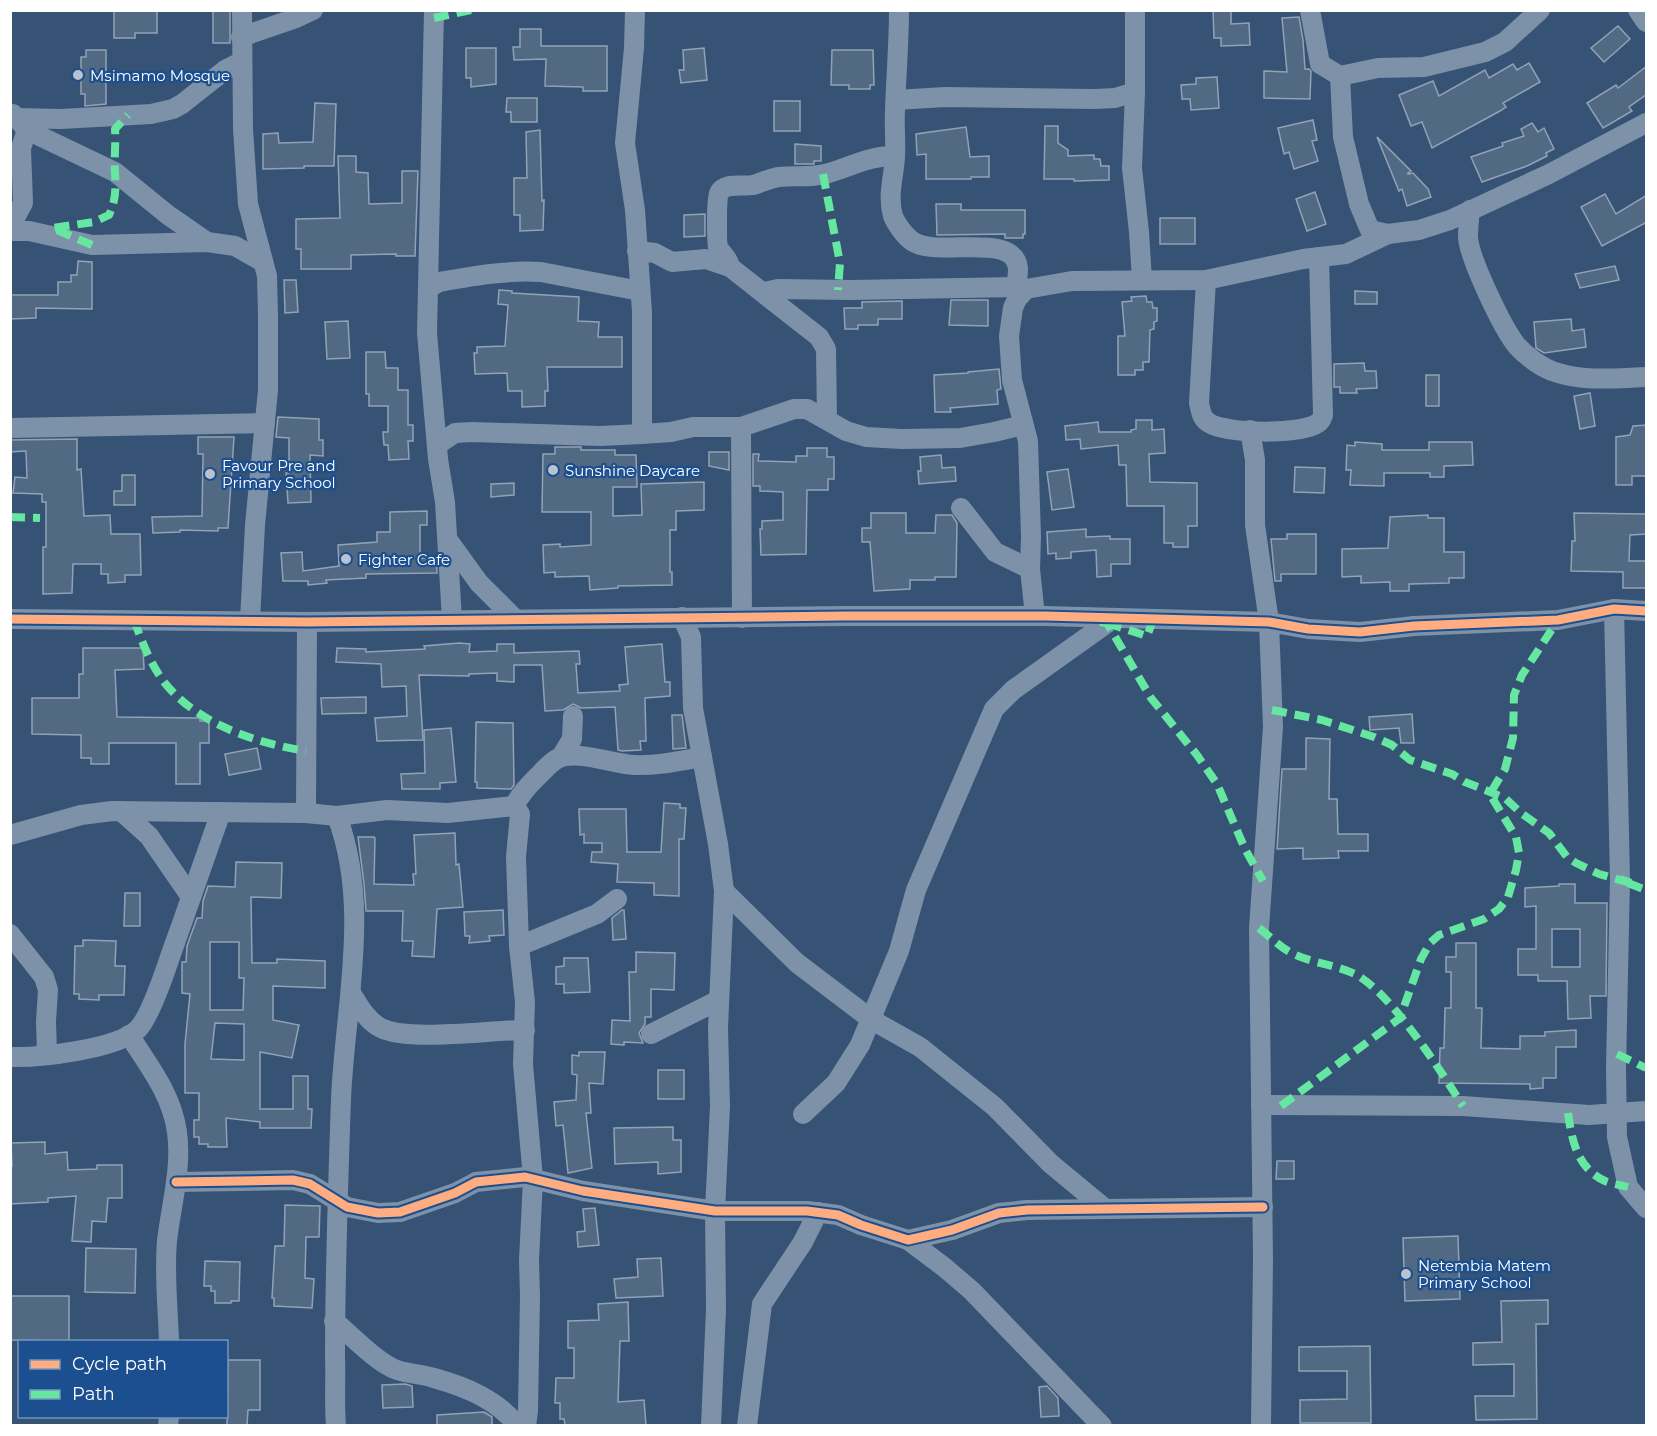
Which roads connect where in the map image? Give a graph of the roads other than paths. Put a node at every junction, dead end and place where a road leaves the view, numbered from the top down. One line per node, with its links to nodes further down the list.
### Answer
1 (242, 10): 11 (street)
2 (313, 10): 11 (street)
3 (434, 10): 29 (street)
4 (635, 10): 23 (street)
5 (899, 10): 15 (street)
6 (1135, 10): 14 (street)
7 (1310, 10): 13 (street)
8 (1540, 10): 13 (street)
9 (1638, 10): 10 (street)
10 (1647, 22)
11 (240, 37): 12 (street)
12 (241, 62): 17 (street); 25 (street)
13 (1340, 76): 21 (street)
14 (1135, 92): 15 (street); 27 (street)
15 (896, 100): 18 (street)
16 (1647, 123): 19 (street)
17 (18, 125): 20 (street); 22 (street)
18 (895, 156): 26 (street); 30 (street)
19 (1470, 210): 21 (street); 33 (street)
20 (10, 229): 22 (street)
21 (1388, 234): 24 (street)
22 (207, 242): 25 (street)
23 (638, 251): 26 (street); 31 (street)
24 (1319, 258): 28 (street); 39 (street)
25 (263, 262): 35 (street)
26 (730, 267): 32 (street)
27 (1142, 280): 28 (street); 30 (street)
28 (1206, 280): 39 (street)
29 (429, 288): 31 (street); 41 (street)
30 (1021, 288): 32 (street); 36 (street)
31 (640, 291): 40 (street)
32 (764, 292): 34 (street)
33 (1647, 377)
34 (827, 420): 36 (street); 37 (street)
35 (265, 423): 38 (street); 53 (street)
36 (1023, 425): 44 (street)
37 (741, 427): 40 (street); 49 (street)
38 (10, 428)
39 (1250, 430): 55 (street)
40 (642, 434): 41 (street)
41 (437, 445): 43 (street)
42 (961, 508): 44 (street)
43 (448, 540): 51 (street); 52 (street)
44 (1030, 569): 47 (street)
45 (1614, 609): 46 (street); 55 (street); 82 (street)
46 (1647, 611)
47 (1035, 616): 49 (street); 55 (street)
48 (682, 617): 49 (street); 51 (street); 59 (street)
49 (742, 618)
50 (10, 619): 53 (street)
51 (515, 619): 52 (street)
52 (452, 620): 54 (street)
53 (250, 621): 54 (street)
54 (307, 622): 63 (street)
55 (1269, 622): 79 (street)
56 (1107, 623): 73 (street)
57 (573, 716): 58 (street)
58 (561, 758): 59 (street); 60 (street)
59 (702, 758): 66 (street)
60 (514, 806): 64 (street); 70 (street)
61 (121, 811): 62 (street); 65 (street); 67 (street)
62 (221, 812): 63 (street); 67 (street)
63 (306, 813): 64 (street)
64 (337, 816): 71 (street)
65 (10, 835)
66 (724, 891): 72 (street); 73 (street)
67 (191, 897): 76 (street)
68 (617, 899): 70 (street)
69 (10, 934): 77 (street)
70 (519, 946): 74 (street)
71 (351, 993): 74 (street); 85 (street)
72 (719, 1000): 75 (street); 89 (street)
73 (872, 1020): 81 (street); 86 (street)
74 (525, 1030): 83 (street)
75 (651, 1034)
76 (129, 1035): 77 (street); 84 (street)
77 (47, 1055): 78 (street)
78 (10, 1057)
79 (1261, 1105): 82 (street); 87 (street)
80 (1647, 1112): 82 (street)
81 (803, 1114)
82 (1617, 1114): 88 (street)
83 (533, 1179): 85 (street); 89 (street); 96 (street)
84 (176, 1182): 85 (street); 93 (street)
85 (336, 1201): 92 (street)
86 (1103, 1207): 87 (street); 91 (street)
87 (1263, 1207): 100 (street)
88 (1647, 1208)
89 (716, 1211): 90 (street); 97 (street)
90 (818, 1212): 91 (street); 98 (street)
91 (908, 1240): 99 (street)
92 (334, 1321): 94 (street); 95 (street)
93 (169, 1340)
94 (336, 1425)
95 (518, 1425)
96 (526, 1425)
97 (711, 1425)
98 (747, 1425)
99 (1102, 1425)
100 (1261, 1425)

